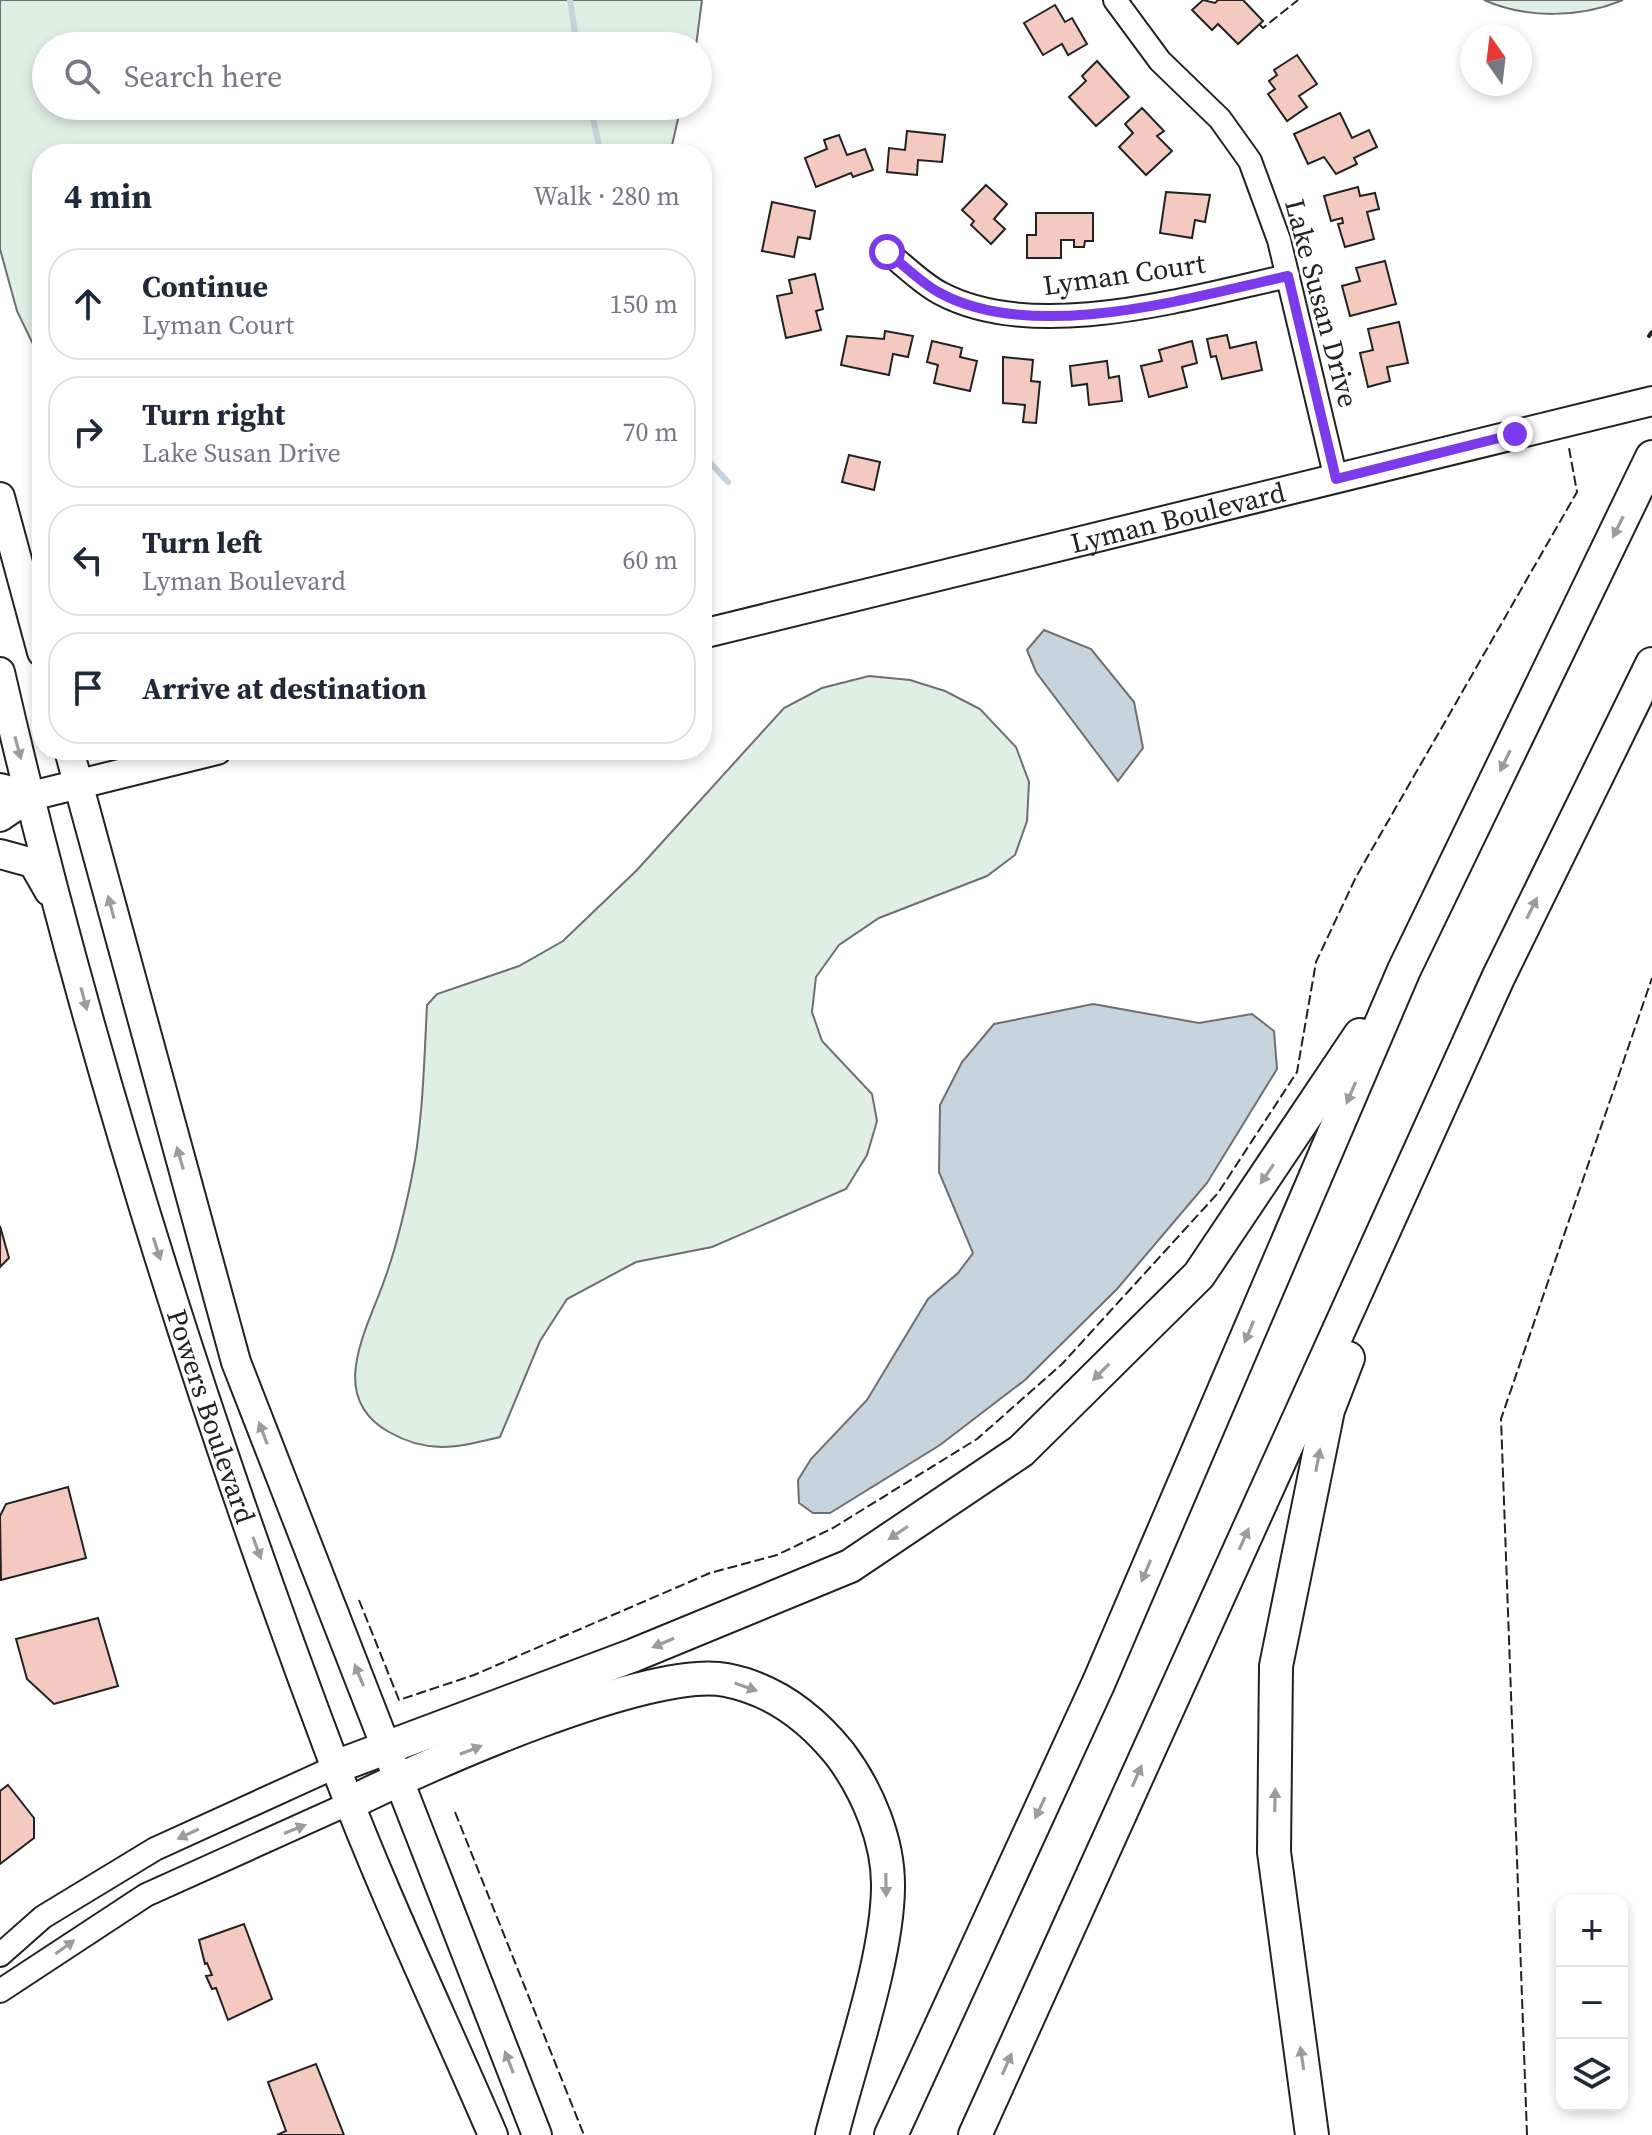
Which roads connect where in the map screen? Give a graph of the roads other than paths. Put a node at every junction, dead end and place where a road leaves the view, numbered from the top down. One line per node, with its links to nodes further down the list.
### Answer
1 (1115, 0): 3 (street, Lake Susan Drive)
2 (887, 252): 3 (street, Lyman Court)
3 (1288, 276): 6 (street, Lake Susan Drive)
4 (1652, 401): 6 (main road, Lyman Boulevard)
5 (1652, 457): 20 (highway, one-way to 20)
6 (1336, 479): 9 (main road, Lyman Boulevard)
7 (0, 497): 8 (main road)
8 (32, 615)
9 (712, 632)
10 (1652, 664): 21 (highway, one-way to 10)
11 (0, 672): 16 (main road, Powers Boulevard, one-way to 16)
12 (72, 760): 14 (main road, Powers Boulevard)
13 (174, 760): 14 (main road)
14 (78, 782): 16 (main road); 22 (main road, Powers Boulevard, one-way to 14)
15 (0, 788): 16 (main road)
16 (31, 796): 17 (main road); 19 (main road, Powers Boulevard)
17 (0, 817)
18 (0, 854): 19 (main road)
19 (65, 928): 23 (main road, Powers Boulevard, one-way to 23)
20 (1404, 970): 22 (highway, one-way to 22); 31 (highway, one-way to 31)
21 (1498, 978): 32 (highway, one-way to 21); 33 (highway, one-way to 21)
22 (389, 1747): 23 (highway); 24 (main road, Powers Boulevard)
23 (335, 1767): 25 (main road, Powers Boulevard); 26 (street, one-way to 26)
24 (399, 1778): 25 (highway); 29 (main road, Powers Boulevard, one-way to 24); 30 (highway, one-way to 30)
25 (350, 1803): 27 (street, one-way to 25); 28 (main road, Powers Boulevard)
26 (0, 1955)
27 (0, 1991)
28 (493, 2135)
29 (537, 2135)
30 (832, 2135)
31 (891, 2135)
32 (975, 2135)
33 (1312, 2135)

